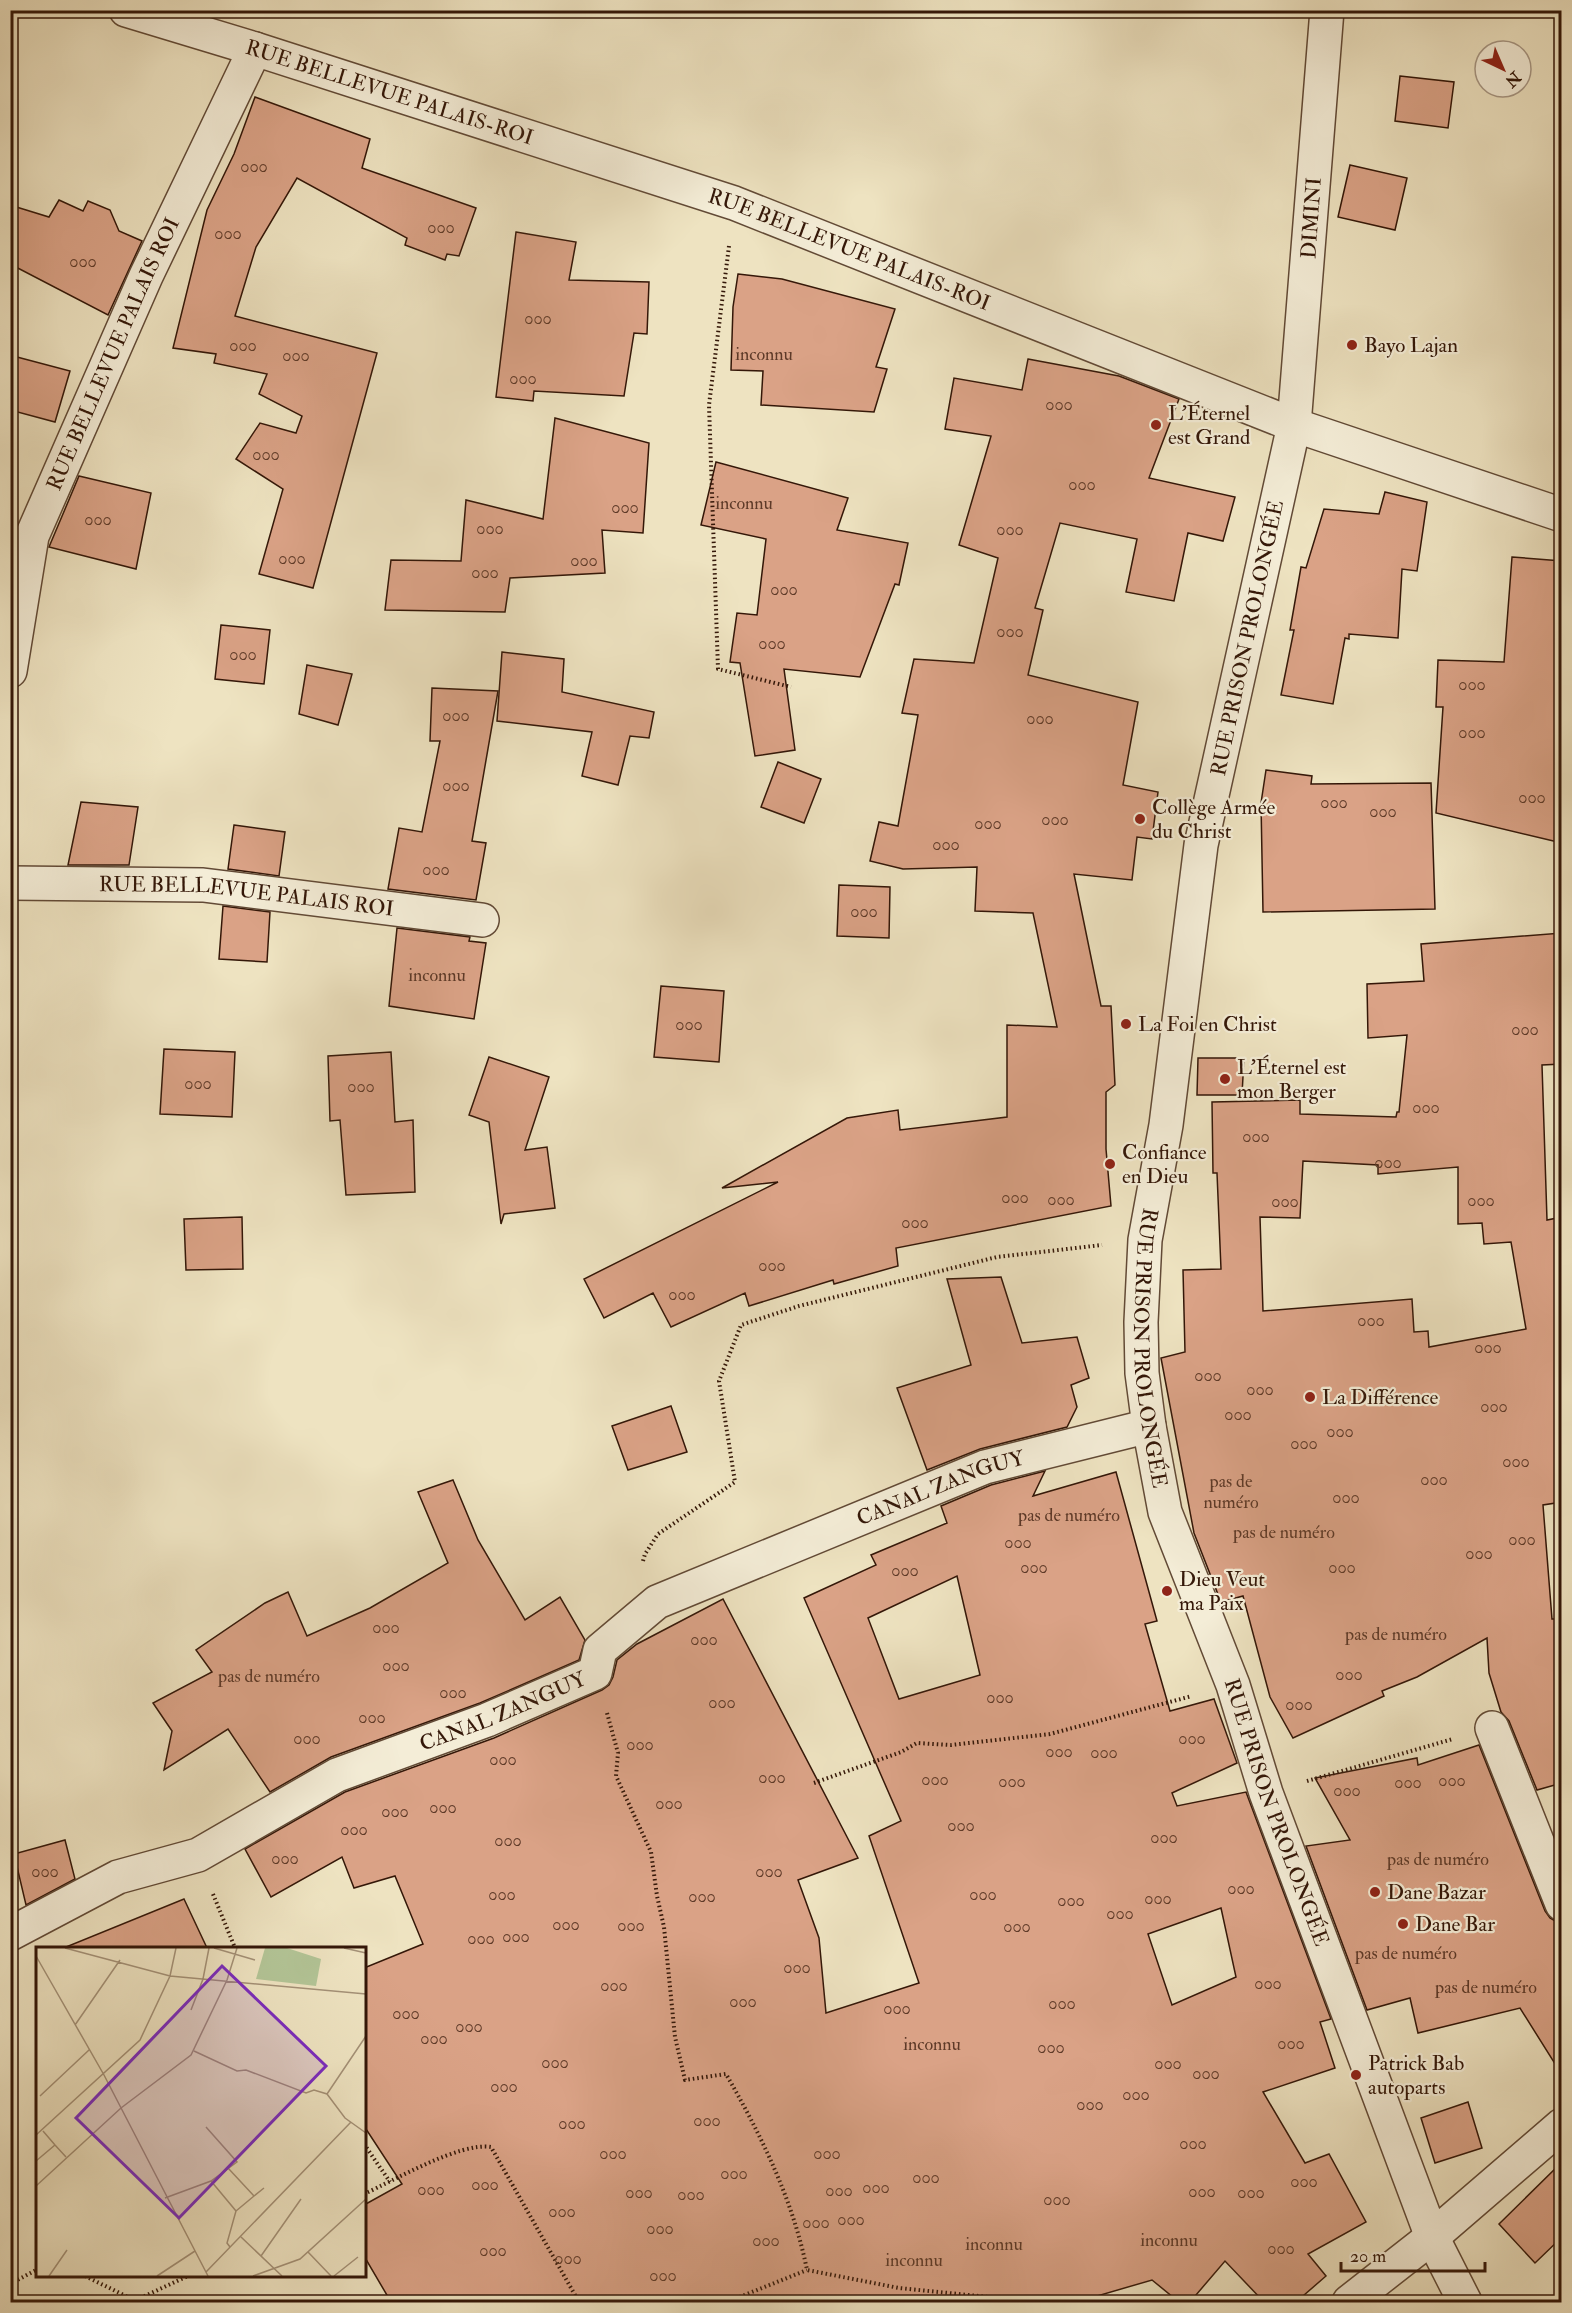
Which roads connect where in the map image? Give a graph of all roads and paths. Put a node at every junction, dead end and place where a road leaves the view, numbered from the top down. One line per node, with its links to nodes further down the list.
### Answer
1 (126, 10): 3 (street, RUE BELLEVUE PALAIS-ROI)
2 (1327, 10): 5 (street, DIMINI)
3 (255, 49): 4 (street, RUE BELLEVUE PALAIS-ROI); 7 (street, RUE BELLEVUE PALAIS ROI)
4 (734, 203): 5 (street, RUE BELLEVUE PALAIS-ROI); 9 (path)
5 (1294, 425): 6 (street, RUE BELLEVUE PALAIS-ROI); 12 (street, RUE PRISON PROLONGÉE)
6 (1562, 514)
7 (21, 535): 8 (street, RUE BELLEVUE PALAIS ROI)
8 (10, 671)
9 (791, 687)
10 (10, 883): 11 (street, RUE BELLEVUE PALAIS ROI)
11 (482, 920)
12 (1145, 1239): 13 (street, RUE PRISON PROLONGÉE); 14 (path)
13 (1149, 1426): 15 (street, RUE PRISON PROLONGÉE); 20 (street, CANAL ZANGUY)
14 (642, 1565)
15 (1233, 1685): 18 (path); 19 (street, RUE PRISON PROLONGÉE)
16 (606, 1710): 30 (path)
17 (1492, 1728): 19 (path); 21 (street)
18 (814, 1783)
19 (1266, 1793): 28 (street, RUE PRISON PROLONGÉE)
20 (198, 1855): 22 (street, CANAL ZANGUY); 23 (path)
21 (1562, 1904)
22 (10, 1934)
23 (235, 1947)
24 (1562, 2125): 28 (street)
25 (366, 2147): 26 (path)
26 (390, 2182): 27 (path); 35 (path)
27 (366, 2193)
28 (1432, 2237): 40 (street); 41 (street, RUE PRISON PROLONGÉE)
29 (36, 2270): 33 (path)
30 (807, 2270): 36 (path); 37 (path)
31 (87, 2277): 34 (path)
32 (186, 2277): 34 (path)
33 (10, 2284)
34 (137, 2301)
35 (579, 2302)
36 (727, 2302)
37 (1038, 2302)
38 (1099, 2302): 39 (path)
39 (1125, 2302)
40 (1348, 2302)
41 (1465, 2302)

